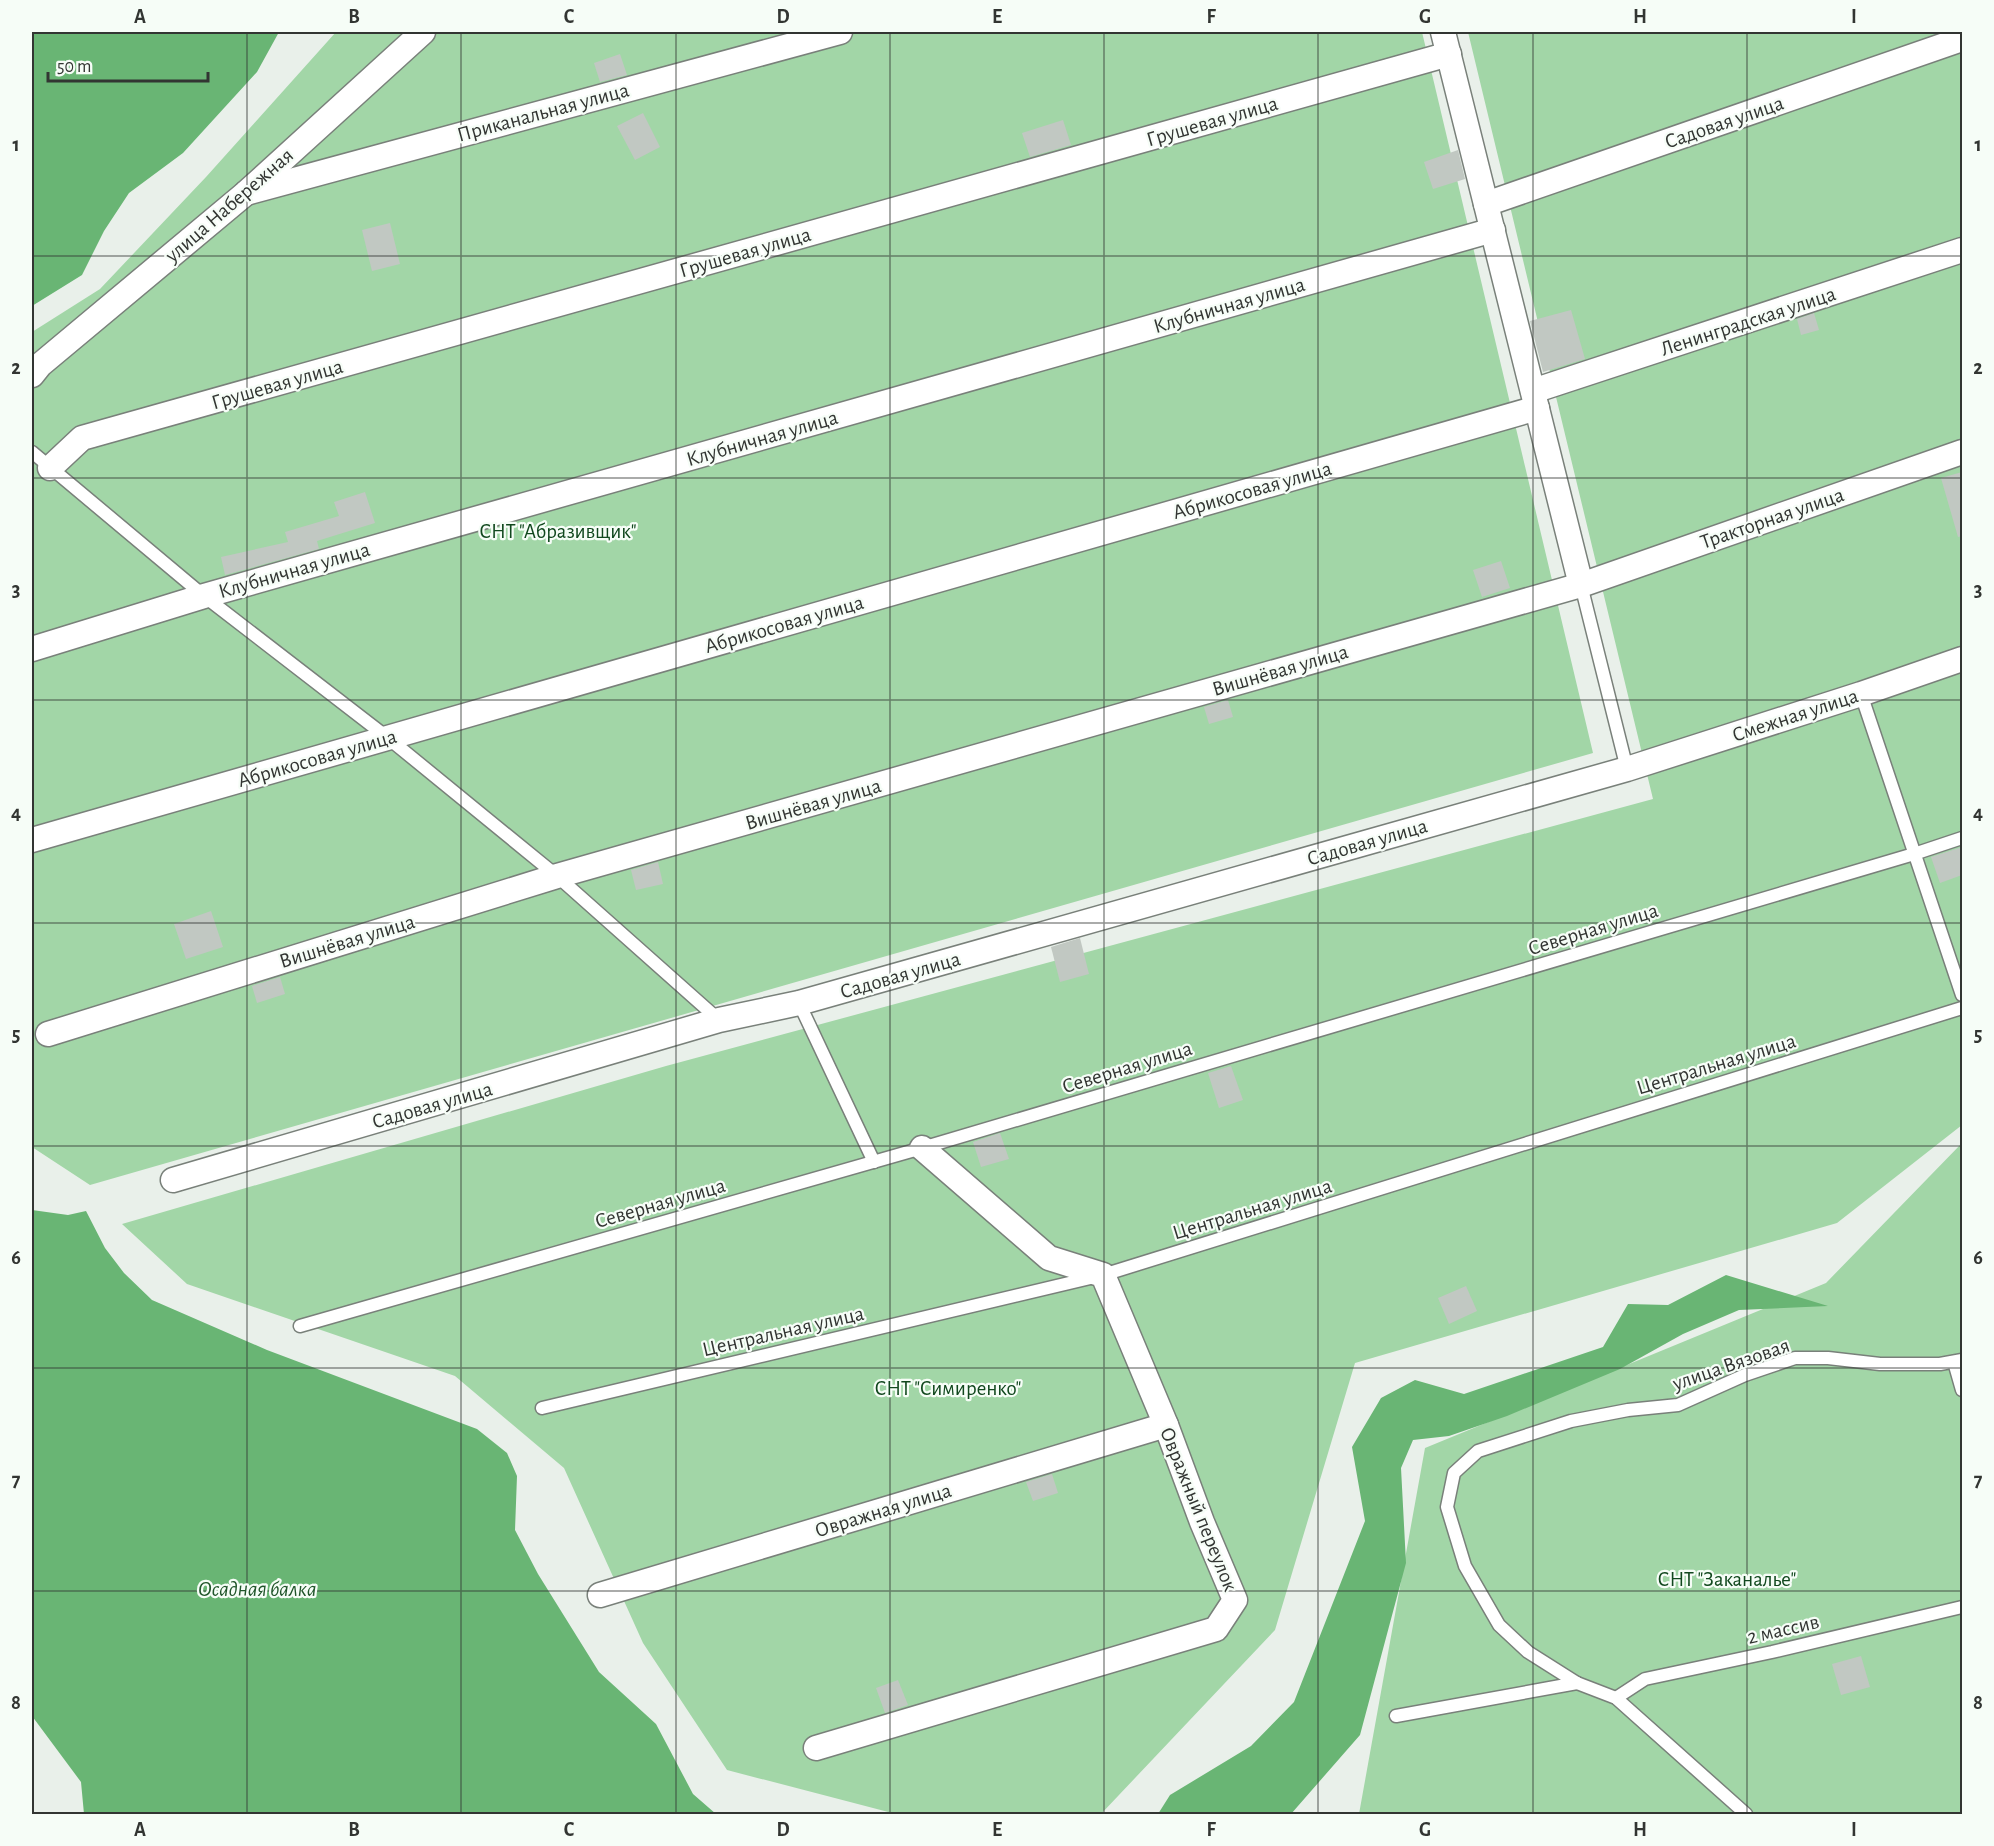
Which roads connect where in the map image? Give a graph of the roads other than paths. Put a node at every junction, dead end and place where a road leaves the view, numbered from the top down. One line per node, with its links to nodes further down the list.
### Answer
1 (423, 32): 5 (street, улица Набережная)
2 (840, 32): 5 (street, Приканальная улица)
3 (1962, 39): 6 (street, Садовая улица)
4 (1446, 43): 6 (street); 13 (street, Грушевая улица)
5 (246, 193): 9 (street, улица Набережная)
6 (1486, 204): 7 (street)
7 (1493, 230): 10 (street); 15 (street, Клубничная улица)
8 (1962, 250): 10 (street, Ленинградская улица)
9 (32, 375)
10 (1535, 400): 14 (street); 19 (street, Абрикосовая улица)
11 (32, 452): 13 (lane)
12 (1962, 452): 14 (street, Тракторная улица)
13 (50, 468): 15 (lane)
14 (1581, 585): 20 (lane); 24 (street, Вишнёвая улица)
15 (204, 596): 16 (street, Клубничная улица); 19 (lane)
16 (32, 649)
17 (1962, 659): 18 (street, Смежная улица)
18 (1861, 694): 20 (street, Смежная улица); 23 (lane)
19 (388, 738): 22 (street, Абрикосовая улица); 24 (lane)
20 (1627, 769): 26 (street, Садовая улица)
21 (1962, 838): 23 (lane, Северная улица)
22 (32, 840)
23 (1914, 854): 25 (lane); 30 (lane, Северная улица)
24 (558, 876): 28 (lane); 29 (street, Вишнёвая улица)
25 (1962, 995)
26 (800, 1003): 28 (street, Садовая улица); 31 (lane)
27 (1962, 1008): 33 (lane, Центральная улица)
28 (719, 1020): 32 (street, Садовая улица)
29 (48, 1034)
30 (922, 1148): 31 (lane, Северная улица); 33 (street)
31 (874, 1162): 34 (lane, Северная улица)
32 (173, 1180)
33 (1103, 1275): 37 (lane, Центральная улица); 38 (street, Овражный переулок)
34 (300, 1326)
35 (1958, 1361): 36 (lane); 41 (lane, улица Вязовая)
36 (1962, 1390)
37 (542, 1408)
38 (1166, 1425): 39 (street, Овражная улица); 44 (street, Овражный переулок)
39 (600, 1595)
40 (1962, 1607): 42 (lane, 2 массив)
41 (1577, 1683): 42 (lane); 43 (lane)
42 (1616, 1698): 45 (lane)
43 (1396, 1716)
44 (816, 1748)
45 (1746, 1815)

